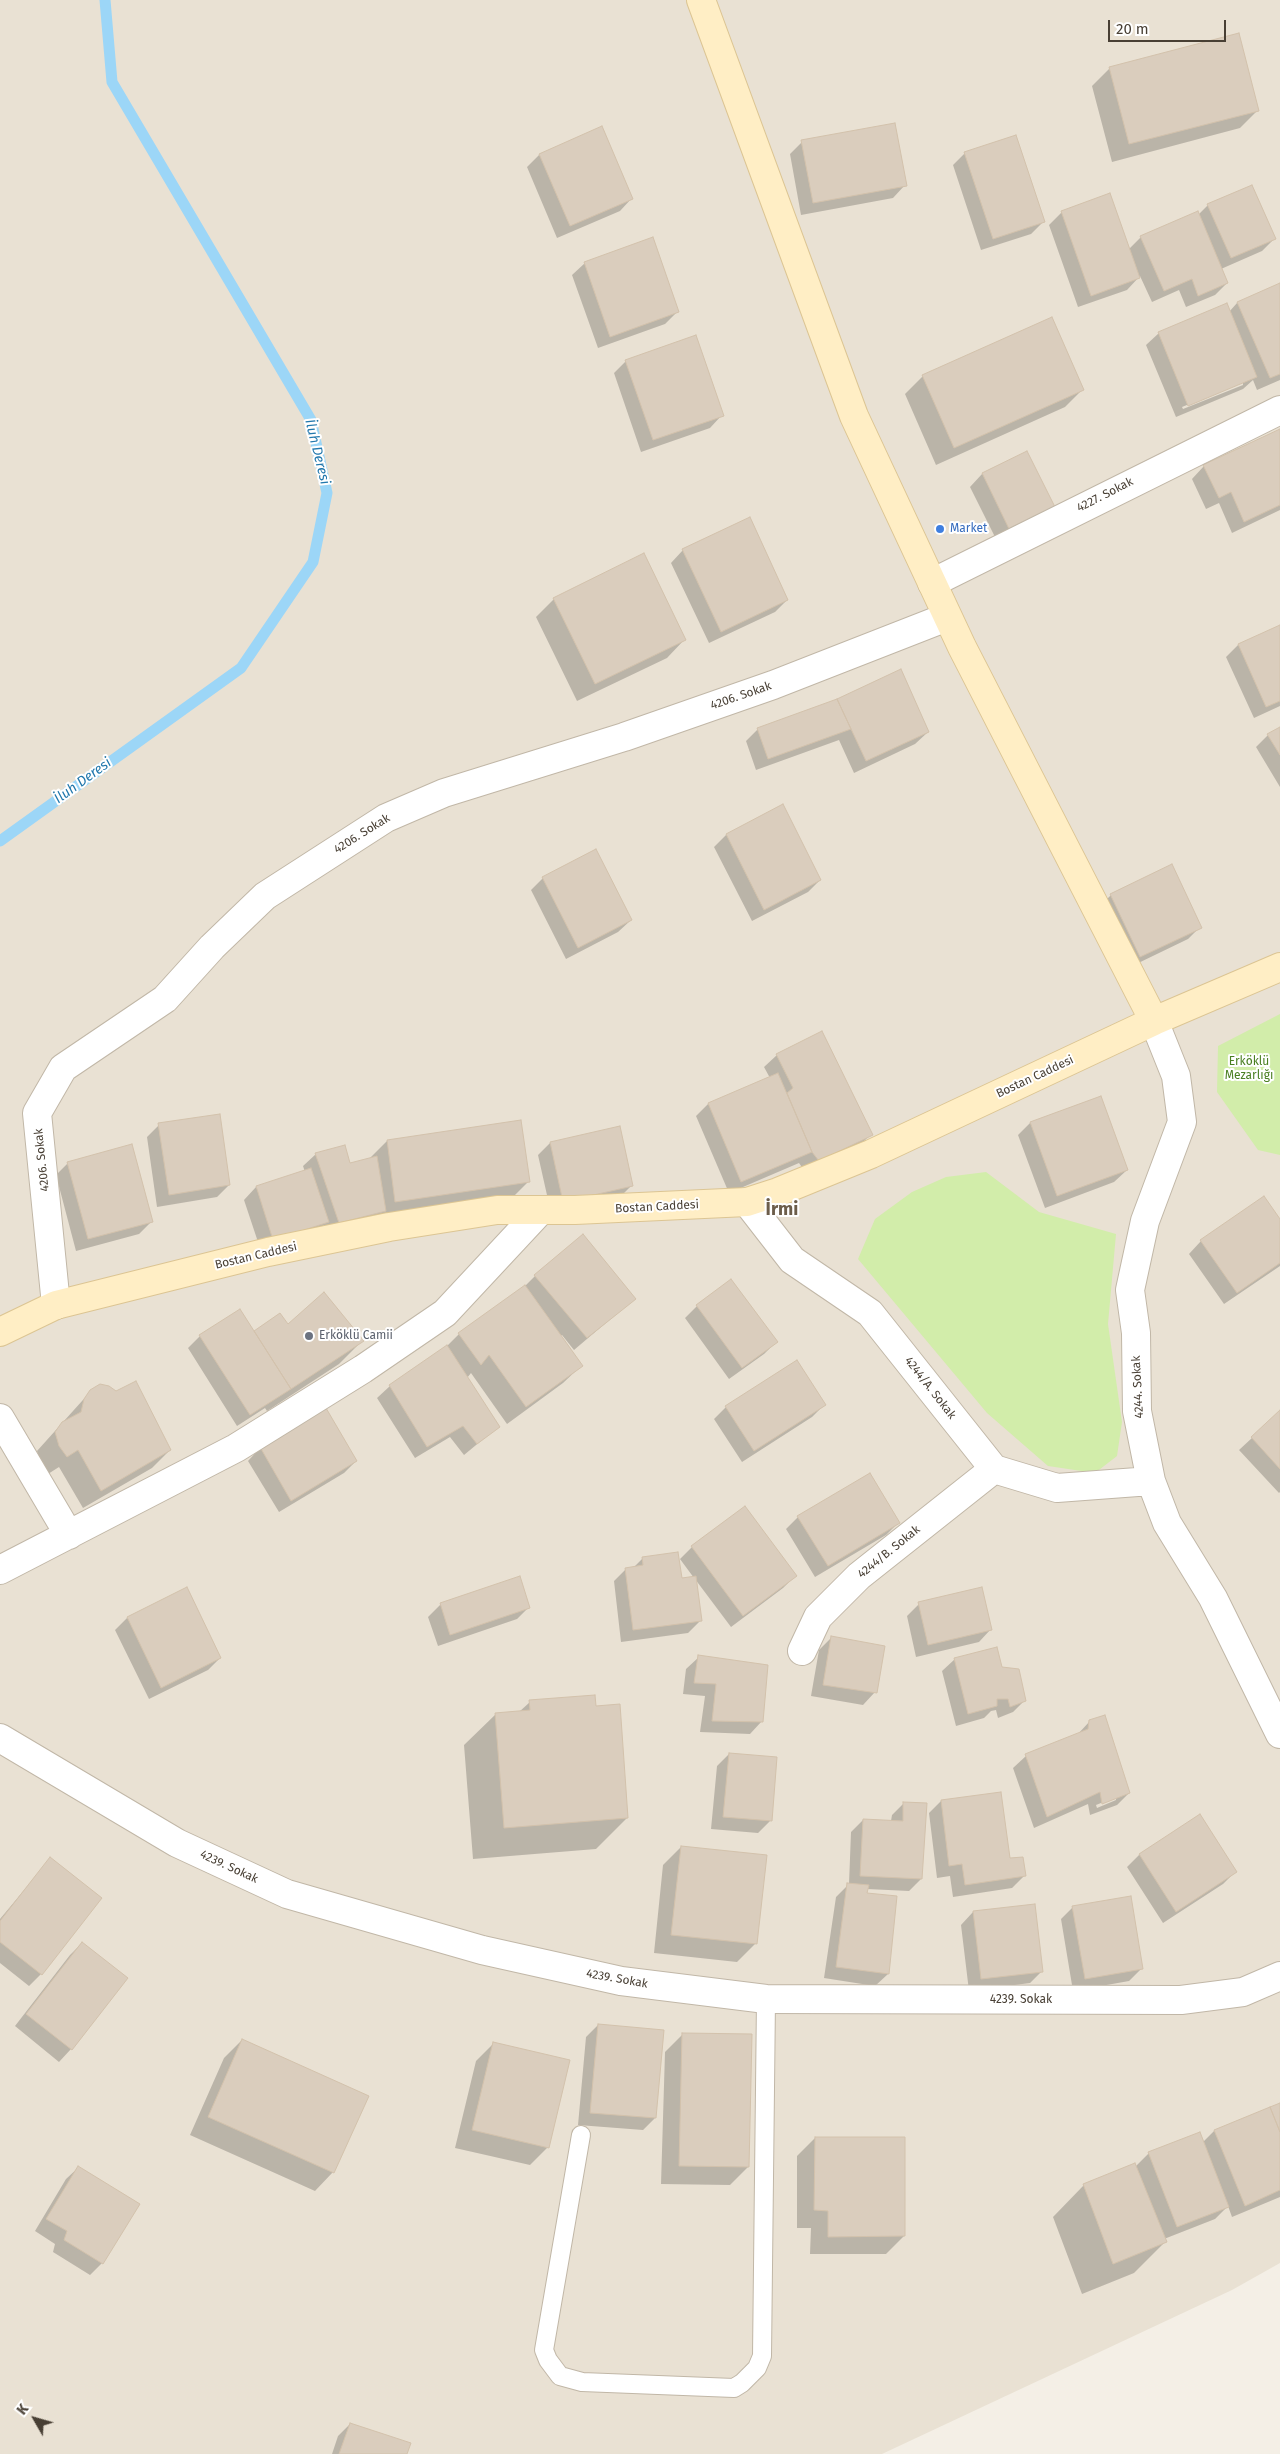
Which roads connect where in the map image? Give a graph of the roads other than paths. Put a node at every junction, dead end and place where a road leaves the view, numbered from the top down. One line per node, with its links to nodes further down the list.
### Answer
1 (701, 0): 3 (street)
2 (1280, 410): 3 (street, 4227. Sokak)
3 (932, 583): 4 (street)
4 (947, 617): 6 (street); 9 (street, 4206. Sokak)
5 (1280, 967): 6 (street, Bostan Caddesi)
6 (1154, 1022): 7 (street, Bostan Caddesi); 13 (street, 4244. Sokak)
7 (747, 1202): 8 (street, Bostan Caddesi); 12 (street, 4244/A. Sokak)
8 (541, 1210): 9 (street, Bostan Caddesi); 14 (street)
9 (56, 1304): 10 (street, Bostan Caddesi)
10 (0, 1332)
11 (0, 1418): 14 (street)
12 (994, 1469): 13 (street); 16 (street, 4244/B. Sokak)
13 (1152, 1481): 17 (street, 4244. Sokak)
14 (69, 1535): 15 (street)
15 (0, 1570)
16 (802, 1651)
17 (1280, 1734)
18 (0, 1738): 20 (street, 4239. Sokak)
19 (1280, 1976): 20 (street, 4239. Sokak)
20 (766, 1999): 21 (lane)
21 (581, 2135)

